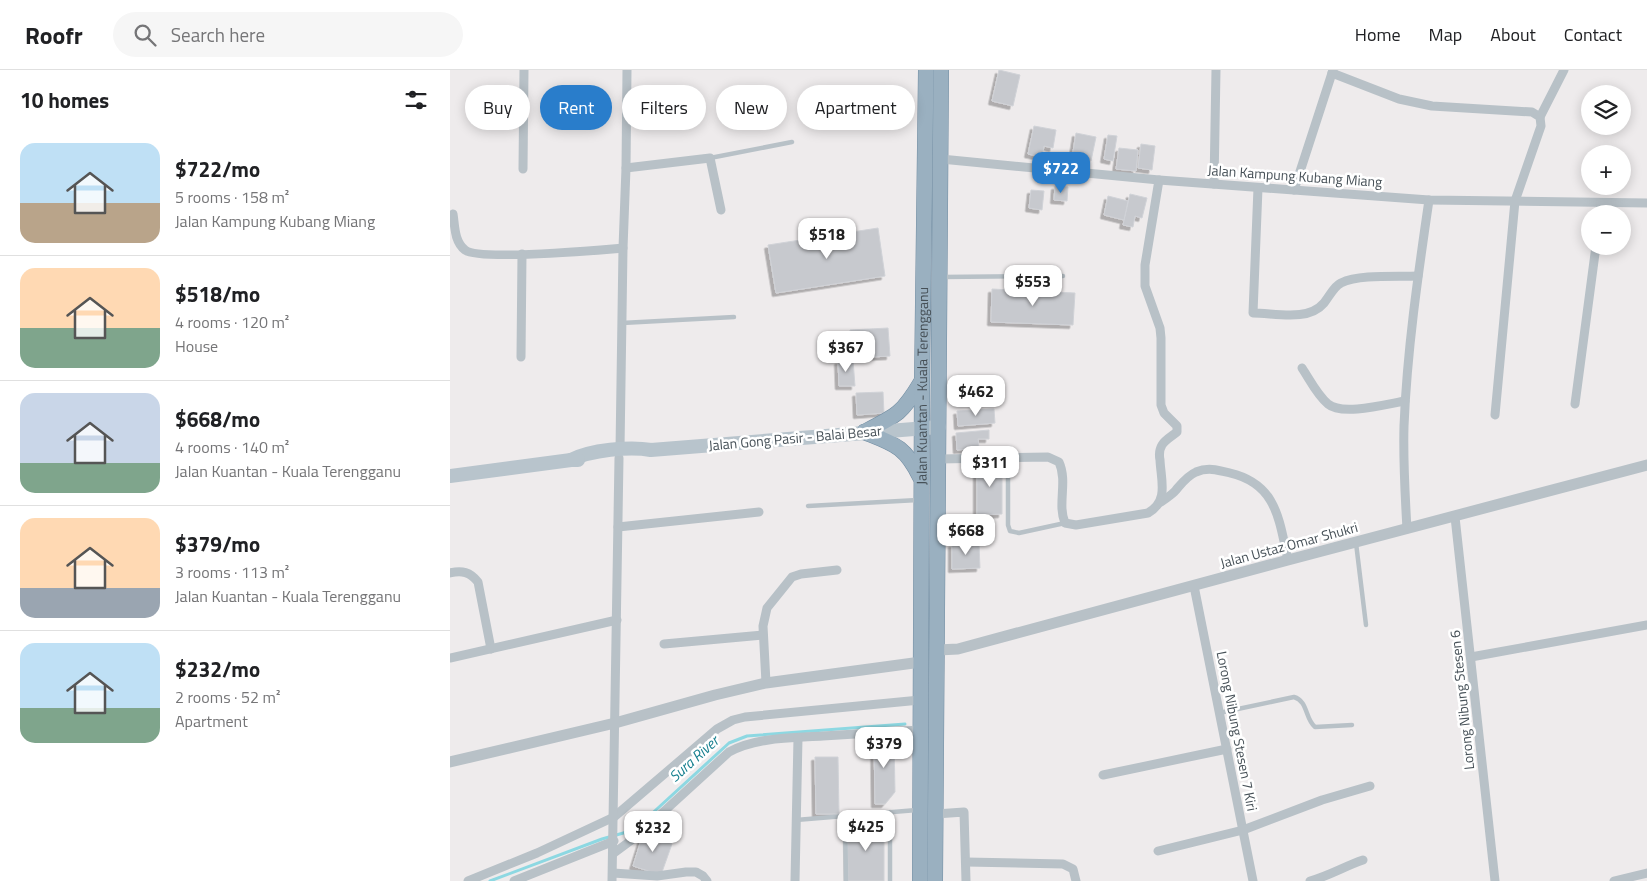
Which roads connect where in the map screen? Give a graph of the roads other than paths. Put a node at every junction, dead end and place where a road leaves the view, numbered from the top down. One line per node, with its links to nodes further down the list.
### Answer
1 (524, 70): 13 (street)
2 (627, 70): 12 (street)
3 (926, 70): 34 (highway, Jalan Kuantan - Kuala Terengganu)
4 (942, 70): 11 (highway, Jalan Kuantan - Kuala Terengganu)
5 (1216, 70): 15 (street)
6 (1564, 70): 8 (street)
7 (1333, 71): 8 (street); 17 (street)
8 (1540, 117): 19 (street)
9 (792, 142): 10 (lane)
10 (710, 158): 12 (street); 22 (street)
11 (941, 159): 14 (street, Jalan Kampung Kubang Miang); 29 (highway, Jalan Kuantan - Kuala Terengganu)
12 (626, 168): 24 (street)
13 (523, 169)
14 (1158, 180): 15 (street, Jalan Kampung Kubang Miang); 48 (street)
15 (1214, 184): 16 (street, Jalan Kampung Kubang Miang)
16 (1258, 188): 17 (street, Jalan Kampung Kubang Miang); 28 (street)
17 (1294, 190): 18 (street, Jalan Kampung Kubang Miang)
18 (1429, 200): 19 (street, Jalan Kampung Kubang Miang); 28 (street)
19 (1514, 201): 20 (street, Jalan Kampung Kubang Miang); 37 (street)
20 (1601, 203): 21 (street, Jalan Kampung Kubang Miang)
21 (1647, 203)
22 (721, 210)
23 (453, 214): 25 (street)
24 (623, 248): 25 (street); 31 (street)
25 (522, 254): 32 (street)
26 (1595, 255): 36 (street)
27 (1063, 276): 29 (lane)
28 (1418, 276): 35 (street)
29 (940, 277): 38 (highway, Jalan Kuantan - Kuala Terengganu)
30 (734, 317): 31 (lane)
31 (622, 322): 41 (street)
32 (521, 358)
33 (1302, 368): 35 (street)
34 (922, 382): 39 (highway, Jalan Kuantan - Kuala Terengganu); 40 (highway)
35 (1405, 401): 54 (street)
36 (1575, 404)
37 (1495, 415)
38 (939, 427): 39 (main road, Jalan Gong Pasir - Balai Besar); 43 (highway, Jalan Kuantan - Kuala Terengganu)
39 (922, 428): 40 (main road, Jalan Gong Pasir - Balai Besar); 46 (highway, Jalan Kuantan - Kuala Terengganu)
40 (864, 432): 41 (main road, Jalan Gong Pasir - Balai Besar); 46 (highway)
41 (619, 454): 45 (main road, Jalan Gong Pasir - Balai Besar); 53 (street)
42 (1008, 458): 43 (street); 52 (street); 52 (lane)
43 (940, 459): 66 (highway, Jalan Kuantan - Kuala Terengganu)
44 (1647, 466): 51 (street, Jalan Ustaz Omar Shukri)
45 (450, 476)
46 (922, 482): 47 (highway, Jalan Kuantan - Kuala Terengganu)
47 (922, 500): 49 (lane); 69 (highway, Jalan Kuantan - Kuala Terengganu)
48 (1161, 502): 52 (street); 56 (street)
49 (808, 506)
50 (758, 512): 53 (street)
51 (1455, 517): 54 (street, Jalan Ustaz Omar Shukri); 67 (street, Lorong Nibung Stesen 6)
52 (1065, 523)
53 (618, 527): 60 (street)
54 (1407, 529): 55 (street, Jalan Ustaz Omar Shukri)
55 (1356, 542): 56 (street, Jalan Ustaz Omar Shukri); 61 (lane)
56 (1288, 560): 59 (street, Jalan Ustaz Omar Shukri)
57 (837, 570): 63 (street)
58 (450, 573): 65 (street)
59 (1194, 586): 66 (street, Jalan Ustaz Omar Shukri); 72 (street, Lorong Nibung Stesen 7 Kiri)
60 (617, 620): 65 (street); 73 (street)
61 (1366, 624)
62 (1647, 624): 67 (street)
63 (763, 635): 64 (street); 70 (street)
64 (664, 644)
65 (491, 649): 68 (street)
66 (938, 650): 83 (highway, Jalan Kuantan - Kuala Terengganu)
67 (1471, 657): 107 (street, Lorong Nibung Stesen 6)
68 (450, 658)
69 (921, 662): 70 (street); 71 (highway, Jalan Kuantan - Kuala Terengganu)
70 (766, 683): 73 (street)
71 (920, 700): 75 (highway, Jalan Kuantan - Kuala Terengganu); 85 (street)
72 (1219, 713): 74 (lane); 77 (street, Lorong Nibung Stesen 7 Kiri)
73 (615, 723): 78 (street); 85 (street)
74 (1352, 726)
75 (920, 730): 76 (street); 81 (highway, Jalan Kuantan - Kuala Terengganu)
76 (798, 738): 86 (street); 90 (street)
77 (1227, 749): 79 (street); 87 (street, Lorong Nibung Stesen 7 Kiri)
78 (450, 762)
79 (1103, 775)
80 (1370, 786): 87 (street)
81 (920, 810): 82 (lane); 101 (highway, Jalan Kuantan - Kuala Terengganu)
82 (890, 812): 84 (lane); 100 (lane)
83 (936, 814): 92 (street); 102 (highway, Jalan Kuantan - Kuala Terengganu)
84 (845, 816): 86 (lane); 99 (lane)
85 (614, 820): 88 (street); 95 (street)
86 (796, 820): 98 (street)
87 (1243, 830): 89 (street); 105 (street, Lorong Nibung Stesen 7 Kiri)
88 (614, 840): 90 (street); 96 (street)
89 (1158, 851)
90 (614, 853): 94 (street)
91 (1363, 860): 106 (street)
92 (966, 862): 103 (street); 104 (street)
93 (1644, 876): 108 (street)
94 (612, 877): 97 (street)
95 (468, 881)
96 (514, 881)
97 (707, 881)
98 (795, 881)
99 (846, 881)
100 (890, 881)
101 (920, 881)
102 (935, 881)
103 (966, 881)
104 (1076, 881)
105 (1253, 881)
106 (1310, 881)
107 (1495, 881)
108 (1614, 881)

